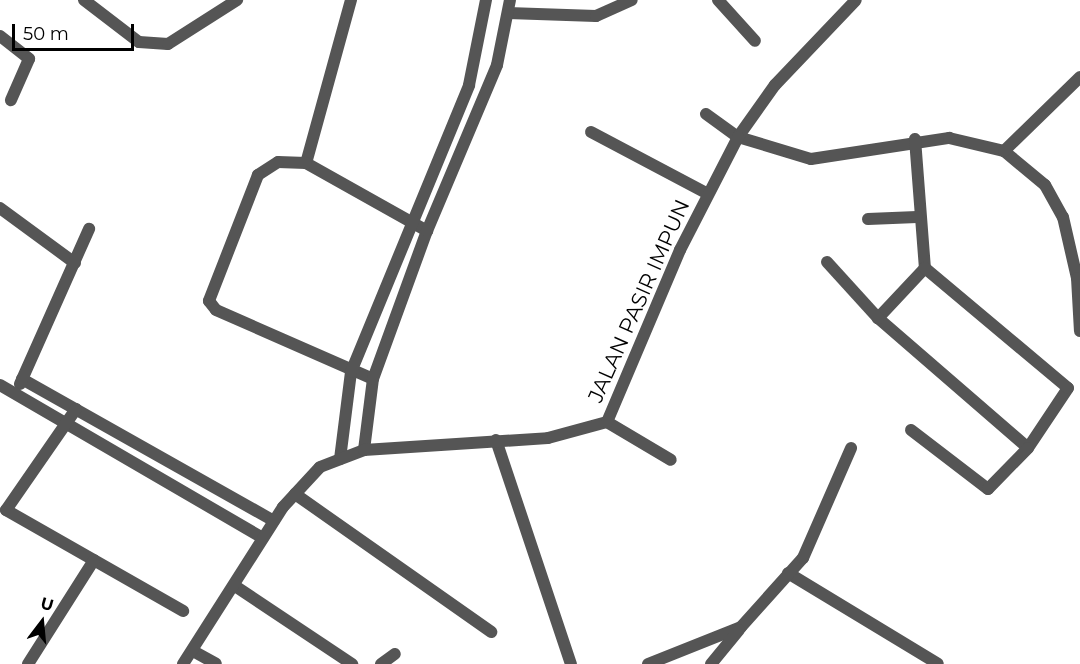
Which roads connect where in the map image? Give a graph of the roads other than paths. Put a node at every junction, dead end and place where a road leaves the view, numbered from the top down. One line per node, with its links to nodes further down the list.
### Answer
1 (84, 0): 2 (street)
2 (237, 0)
3 (351, 0): 19 (street)
4 (486, 0): 24 (street)
5 (510, 0): 9 (street)
6 (632, 0): 9 (street)
7 (718, 0): 11 (street)
8 (856, 0): 16 (street, JALAN PASIR IMPUN)
9 (508, 13): 26 (street)
10 (0, 36): 13 (street)
11 (755, 41)
12 (1080, 77): 18 (street)
13 (10, 100)
14 (706, 114): 16 (street)
15 (591, 132): 20 (street)
16 (738, 137): 17 (street); 20 (street, JALAN PASIR IMPUN)
17 (915, 139): 18 (street); 22 (street)
18 (1004, 151): 31 (street)
19 (306, 163): 24 (street); 32 (street)
20 (708, 194): 38 (street, JALAN PASIR IMPUN)
21 (0, 208): 28 (street)
22 (917, 217): 23 (street); 29 (street)
23 (868, 219)
24 (409, 222): 26 (street); 32 (street)
25 (89, 229): 28 (street)
26 (427, 231): 33 (street)
27 (827, 262): 30 (street)
28 (75, 263): 34 (street)
29 (925, 268): 30 (street); 43 (street)
30 (878, 318): 43 (street)
31 (1080, 331)
32 (351, 372): 33 (street); 45 (street)
33 (373, 378): 44 (street)
34 (22, 379): 36 (street); 37 (street)
35 (0, 385): 36 (street)
36 (16, 394): 39 (street)
37 (76, 409): 39 (street); 47 (street)
38 (607, 422): 41 (street, JALAN PASIR IMPUN); 46 (street)
39 (65, 425): 49 (street); 50 (street)
40 (911, 430): 43 (street)
41 (496, 440): 44 (street, JALAN PASIR IMPUN); 66 (street)
42 (851, 448): 54 (street)
43 (1028, 448)
44 (364, 450): 45 (street, JALAN PASIR IMPUN)
45 (340, 459): 48 (street, JALAN PASIR IMPUN)
46 (671, 460)
47 (220, 490): 49 (street); 51 (street)
48 (294, 494): 51 (street, JALAN PASIR IMPUN); 58 (street)
49 (210, 508): 52 (street)
50 (2, 512): 53 (street)
51 (274, 521): 52 (street, JALAN PASIR IMPUN)
52 (262, 538): 55 (street, JALAN PASIR IMPUN)
53 (94, 560): 56 (street); 61 (street)
54 (788, 573): 57 (street); 69 (street)
55 (235, 586): 59 (street, JALAN PASIR IMPUN); 64 (street)
56 (183, 611)
57 (741, 627): 67 (street); 68 (street)
58 (491, 632)
59 (193, 651): 62 (street, JALAN PASIR IMPUN); 63 (street)
60 (395, 654): 65 (street)
61 (28, 664)
62 (183, 664)
63 (216, 664)
64 (352, 664)
65 (381, 664)
66 (571, 664)
67 (648, 664)
68 (711, 664)
69 (938, 664)

